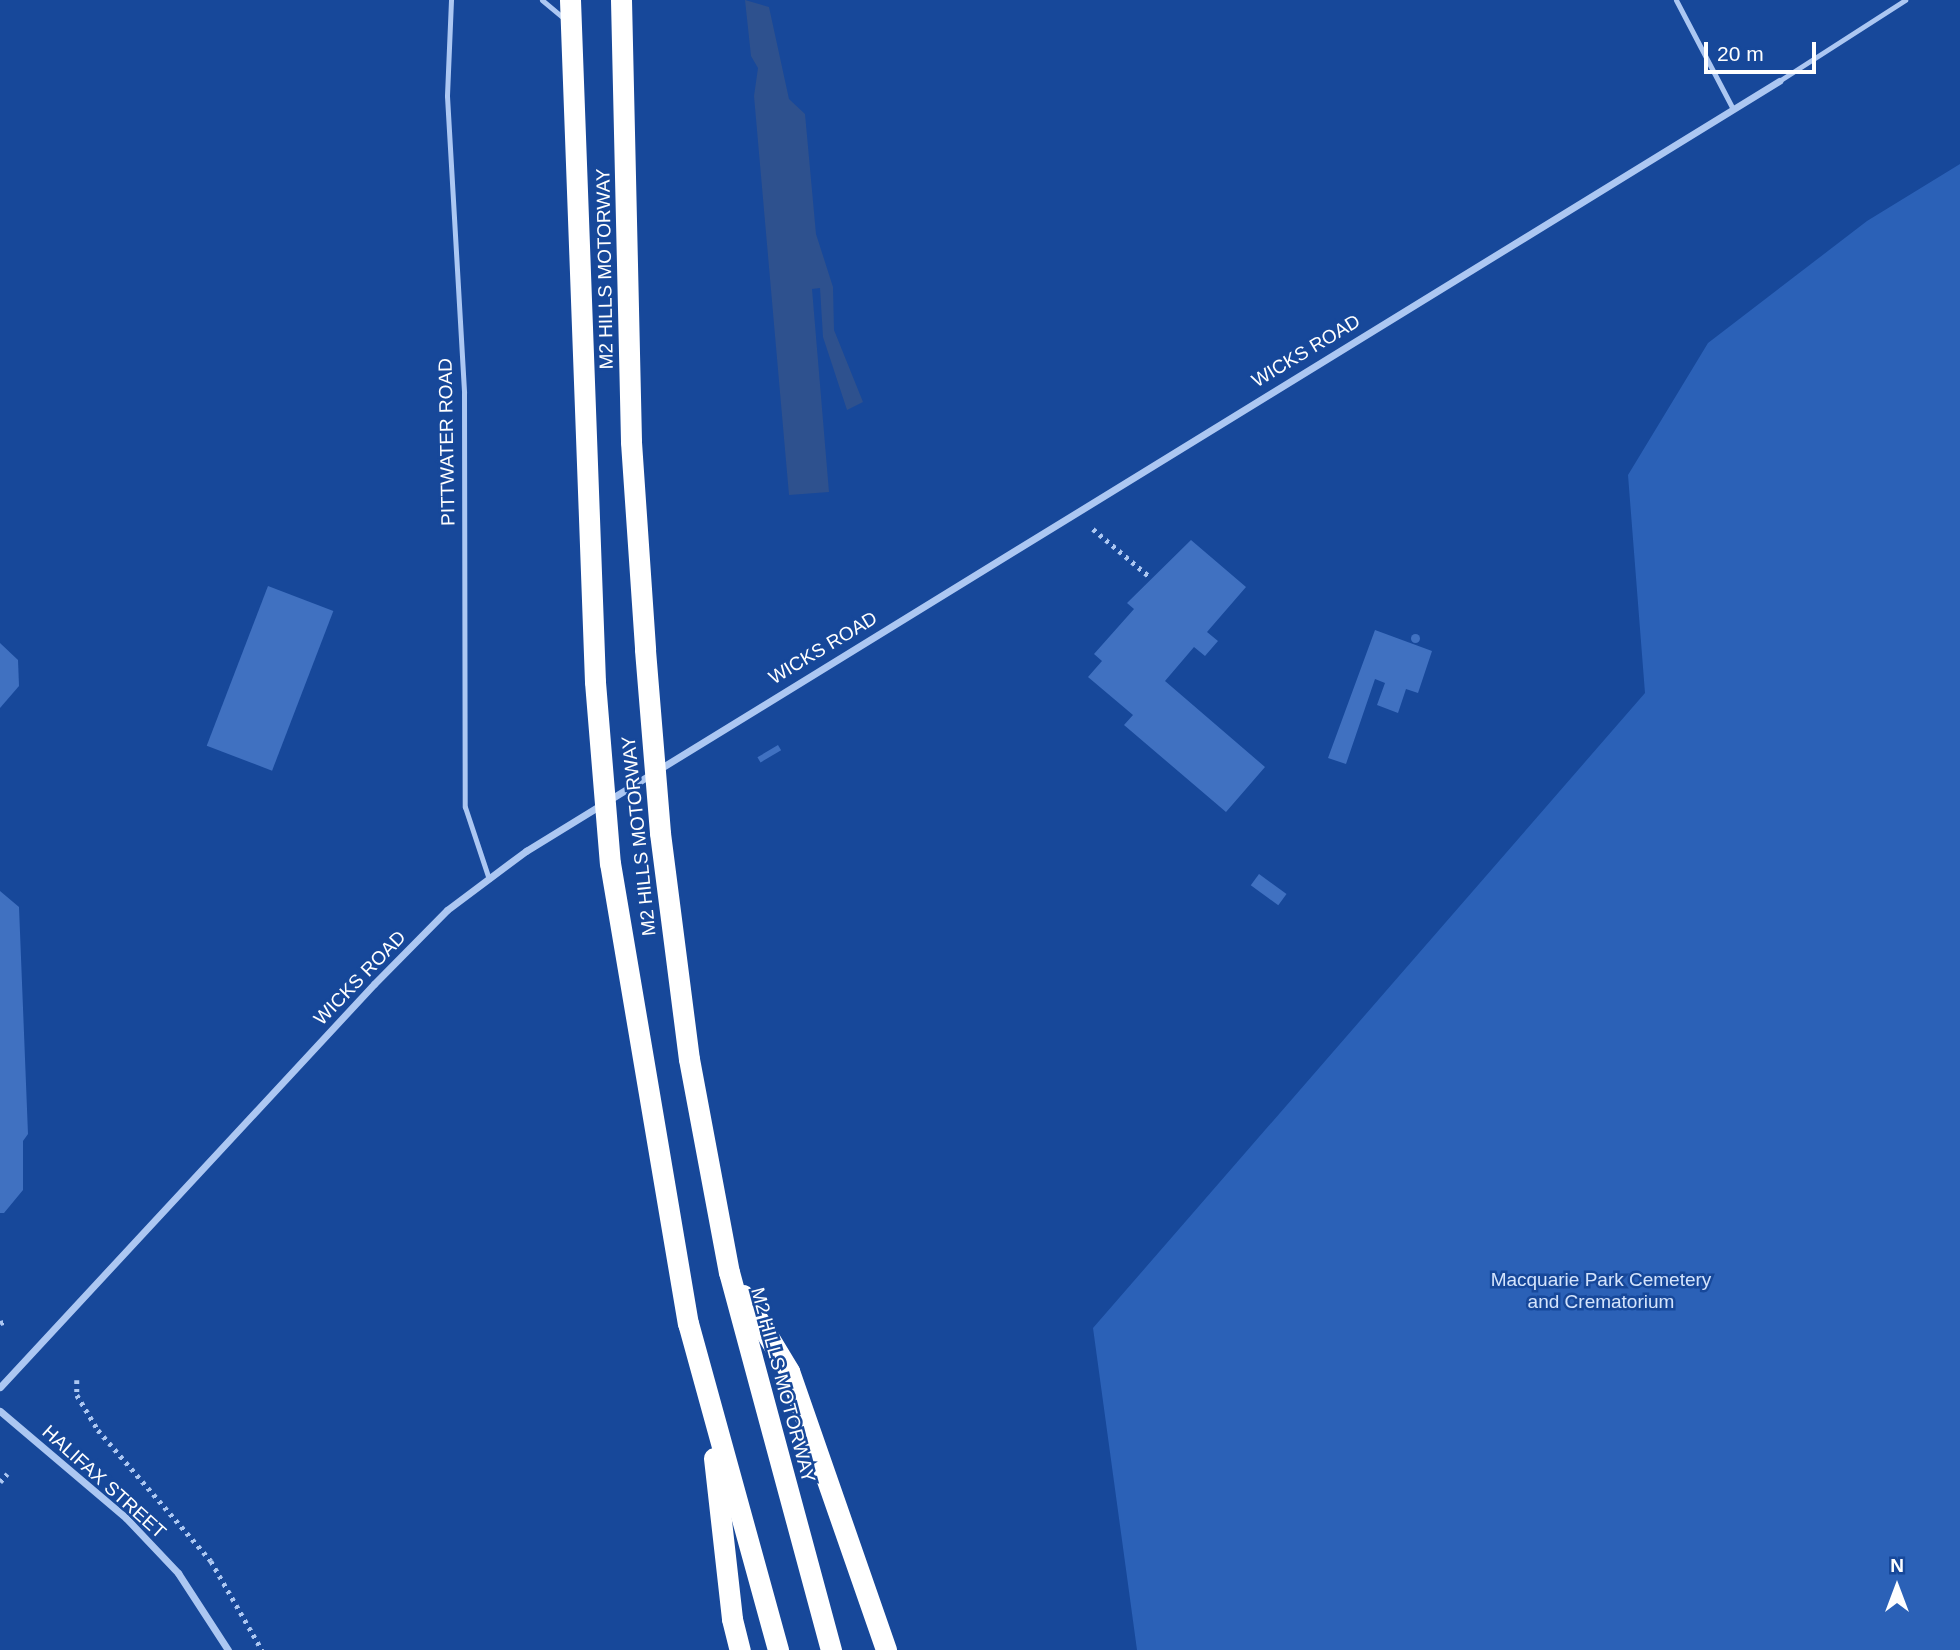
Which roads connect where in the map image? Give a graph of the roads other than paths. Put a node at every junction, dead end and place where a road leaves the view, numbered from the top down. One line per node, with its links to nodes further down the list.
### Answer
1 (451, 0): 10 (lane, PITTWATER ROAD)
2 (542, 0): 7 (lane)
3 (570, 0): 7 (highway, M2 HILLS MOTORWAY)
4 (621, 0): 11 (highway, M2 HILLS MOTORWAY, bridge)
5 (1676, 0): 9 (lane)
6 (1905, 0): 8 (lane)
7 (571, 24): 13 (highway, M2 HILLS MOTORWAY, bridge)
8 (1779, 81): 9 (street, WICKS ROAD)
9 (1733, 109): 10 (street, WICKS ROAD)
10 (489, 879): 12 (street, WICKS ROAD)
11 (729, 1272): 18 (highway, M2 HILLS MOTORWAY); 19 (highway)
12 (0, 1387)
13 (707, 1397): 16 (highway); 17 (highway, M2 HILLS MOTORWAY)
14 (0, 1411): 15 (street, HALIFAX STREET)
15 (228, 1650)
16 (740, 1650)
17 (778, 1650)
18 (831, 1650)
19 (886, 1650)

